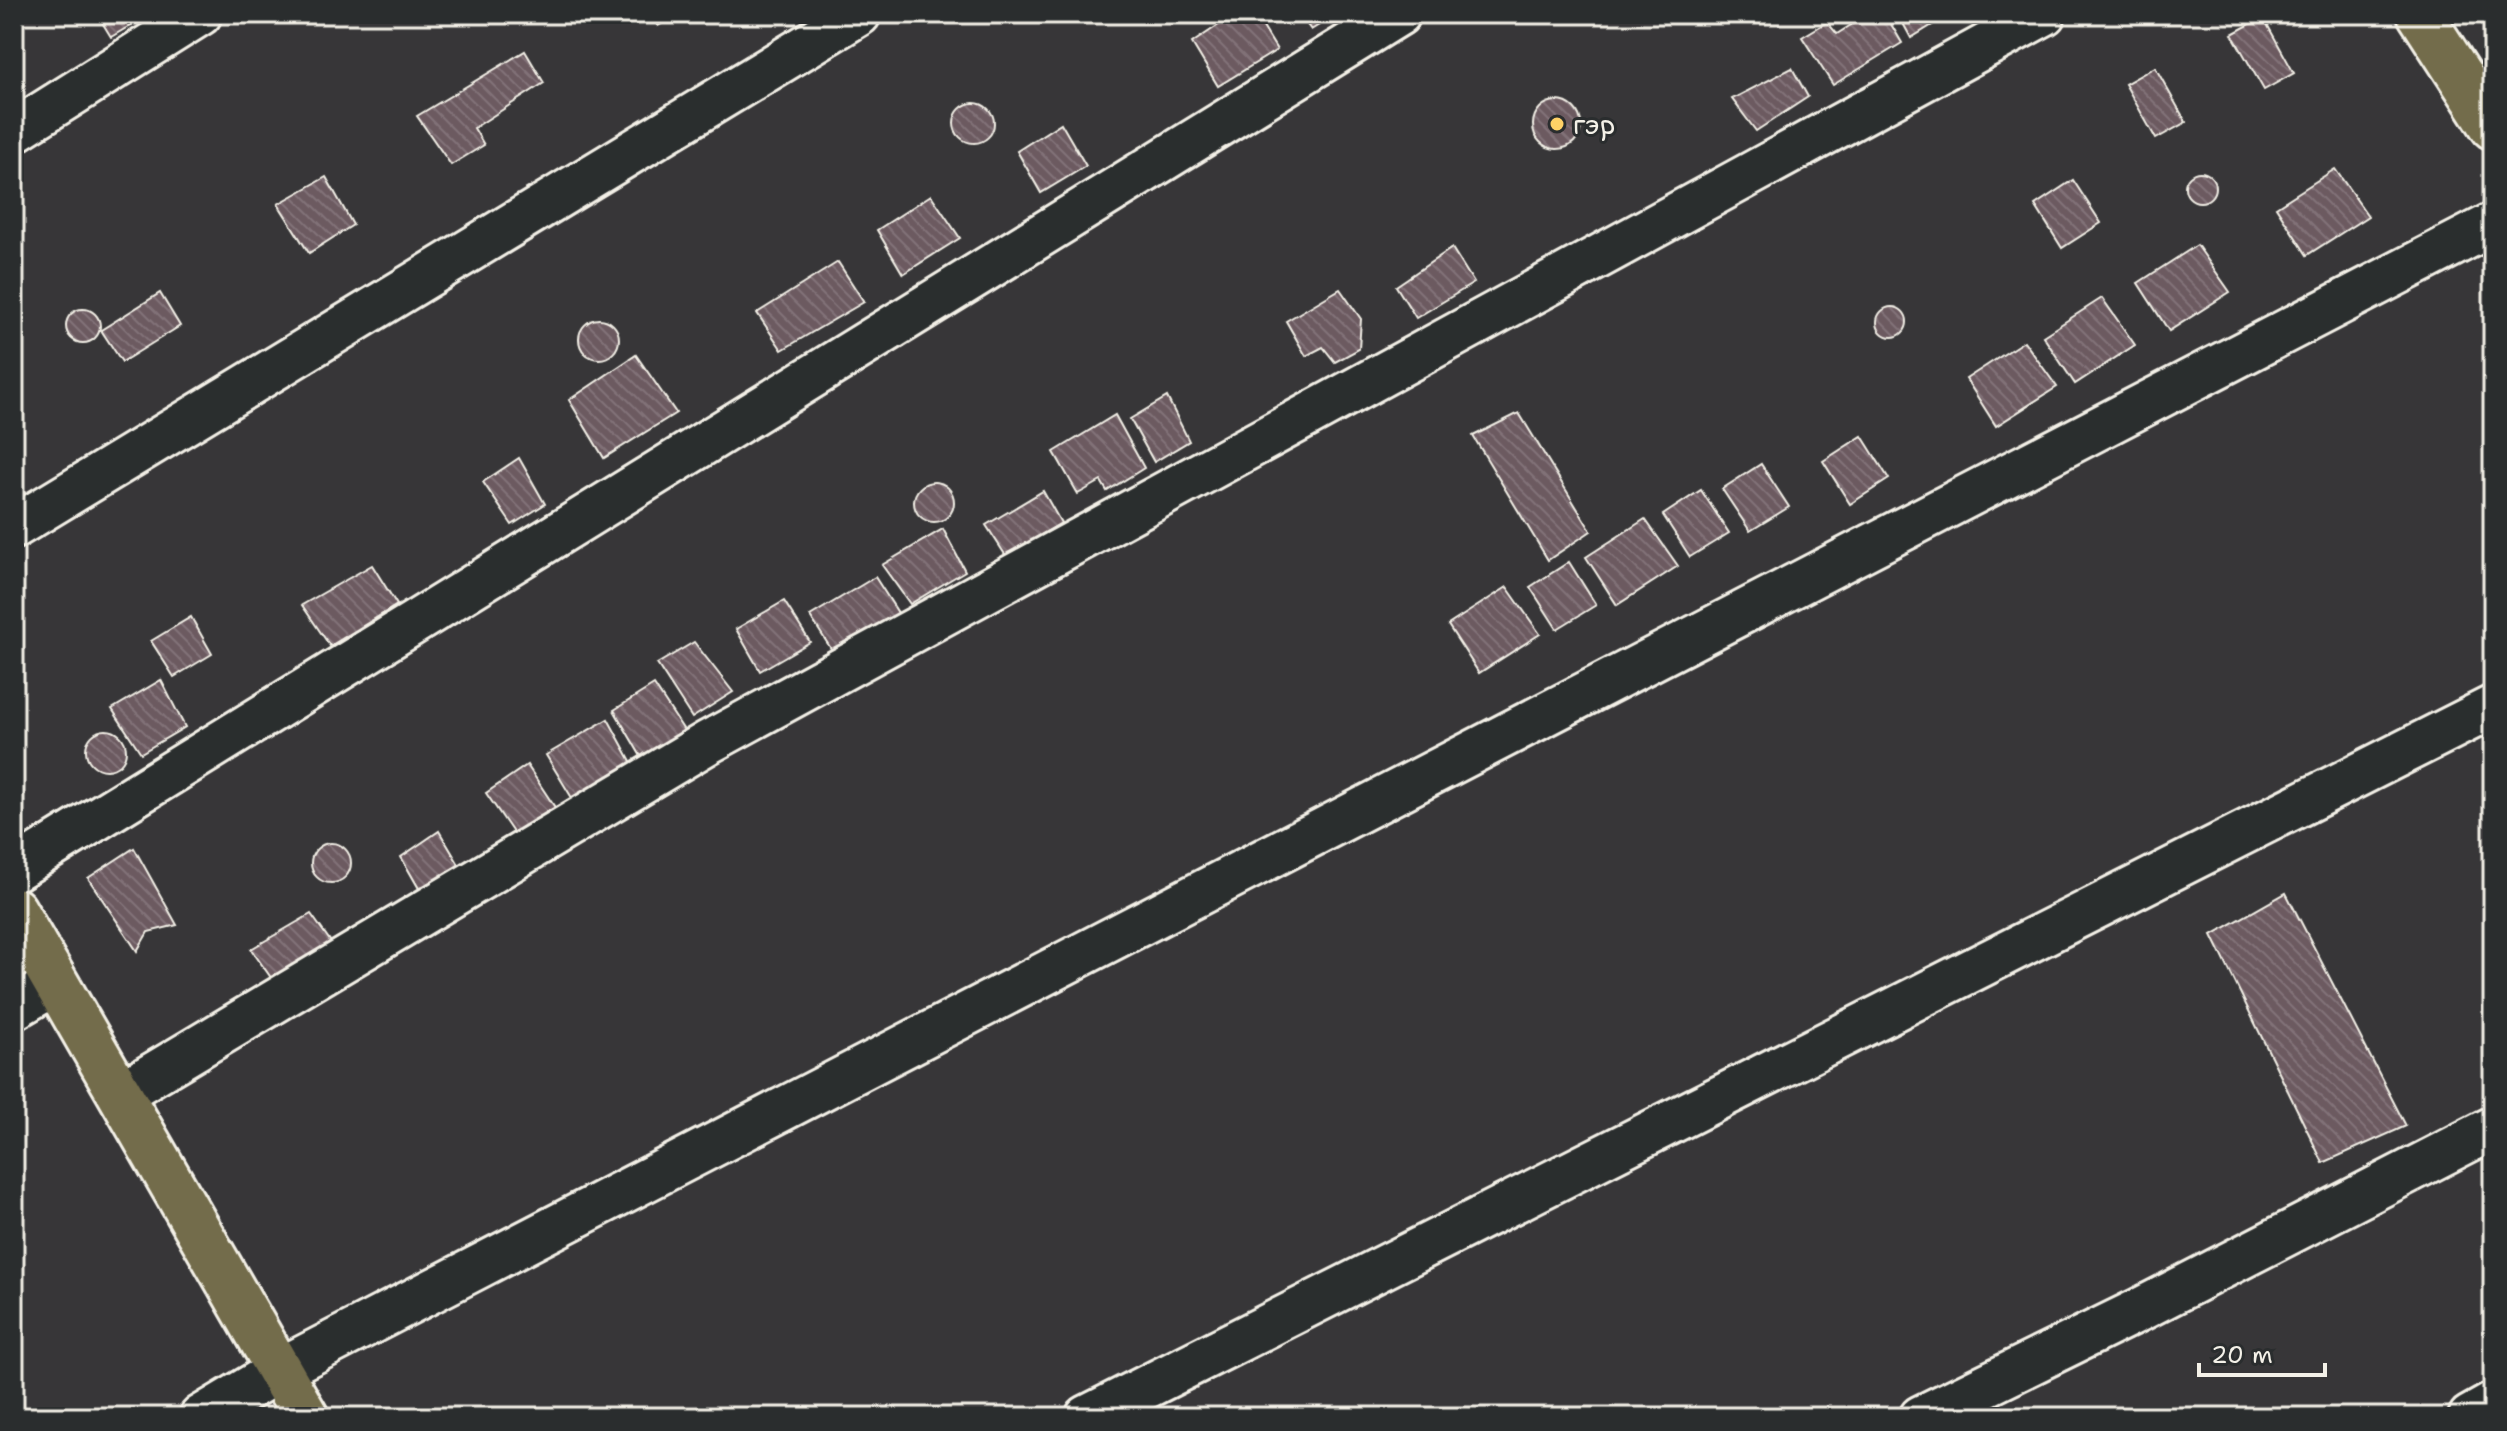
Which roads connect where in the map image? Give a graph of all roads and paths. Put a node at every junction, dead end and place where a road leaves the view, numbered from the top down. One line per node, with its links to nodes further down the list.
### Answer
1 (200, 14): 7 (street)
2 (859, 14): 9 (street)
3 (1399, 14): 11 (street)
4 (2044, 14): 15 (street)
5 (2420, 14): 6 (main road)
6 (2493, 127)
7 (14, 131)
8 (2493, 224): 17 (street)
9 (14, 527)
10 (2493, 707): 21 (street)
11 (14, 870)
12 (14, 910): 13 (main road)
13 (56, 983): 14 (street); 15 (main road)
14 (14, 1008)
15 (120, 1094): 17 (main road)
16 (2493, 1128): 22 (street)
17 (279, 1370): 19 (street); 20 (main road)
18 (2493, 1404): 23 (street)
19 (201, 1417)
20 (306, 1417)
21 (1087, 1417)
22 (1921, 1417)
23 (2470, 1417)

